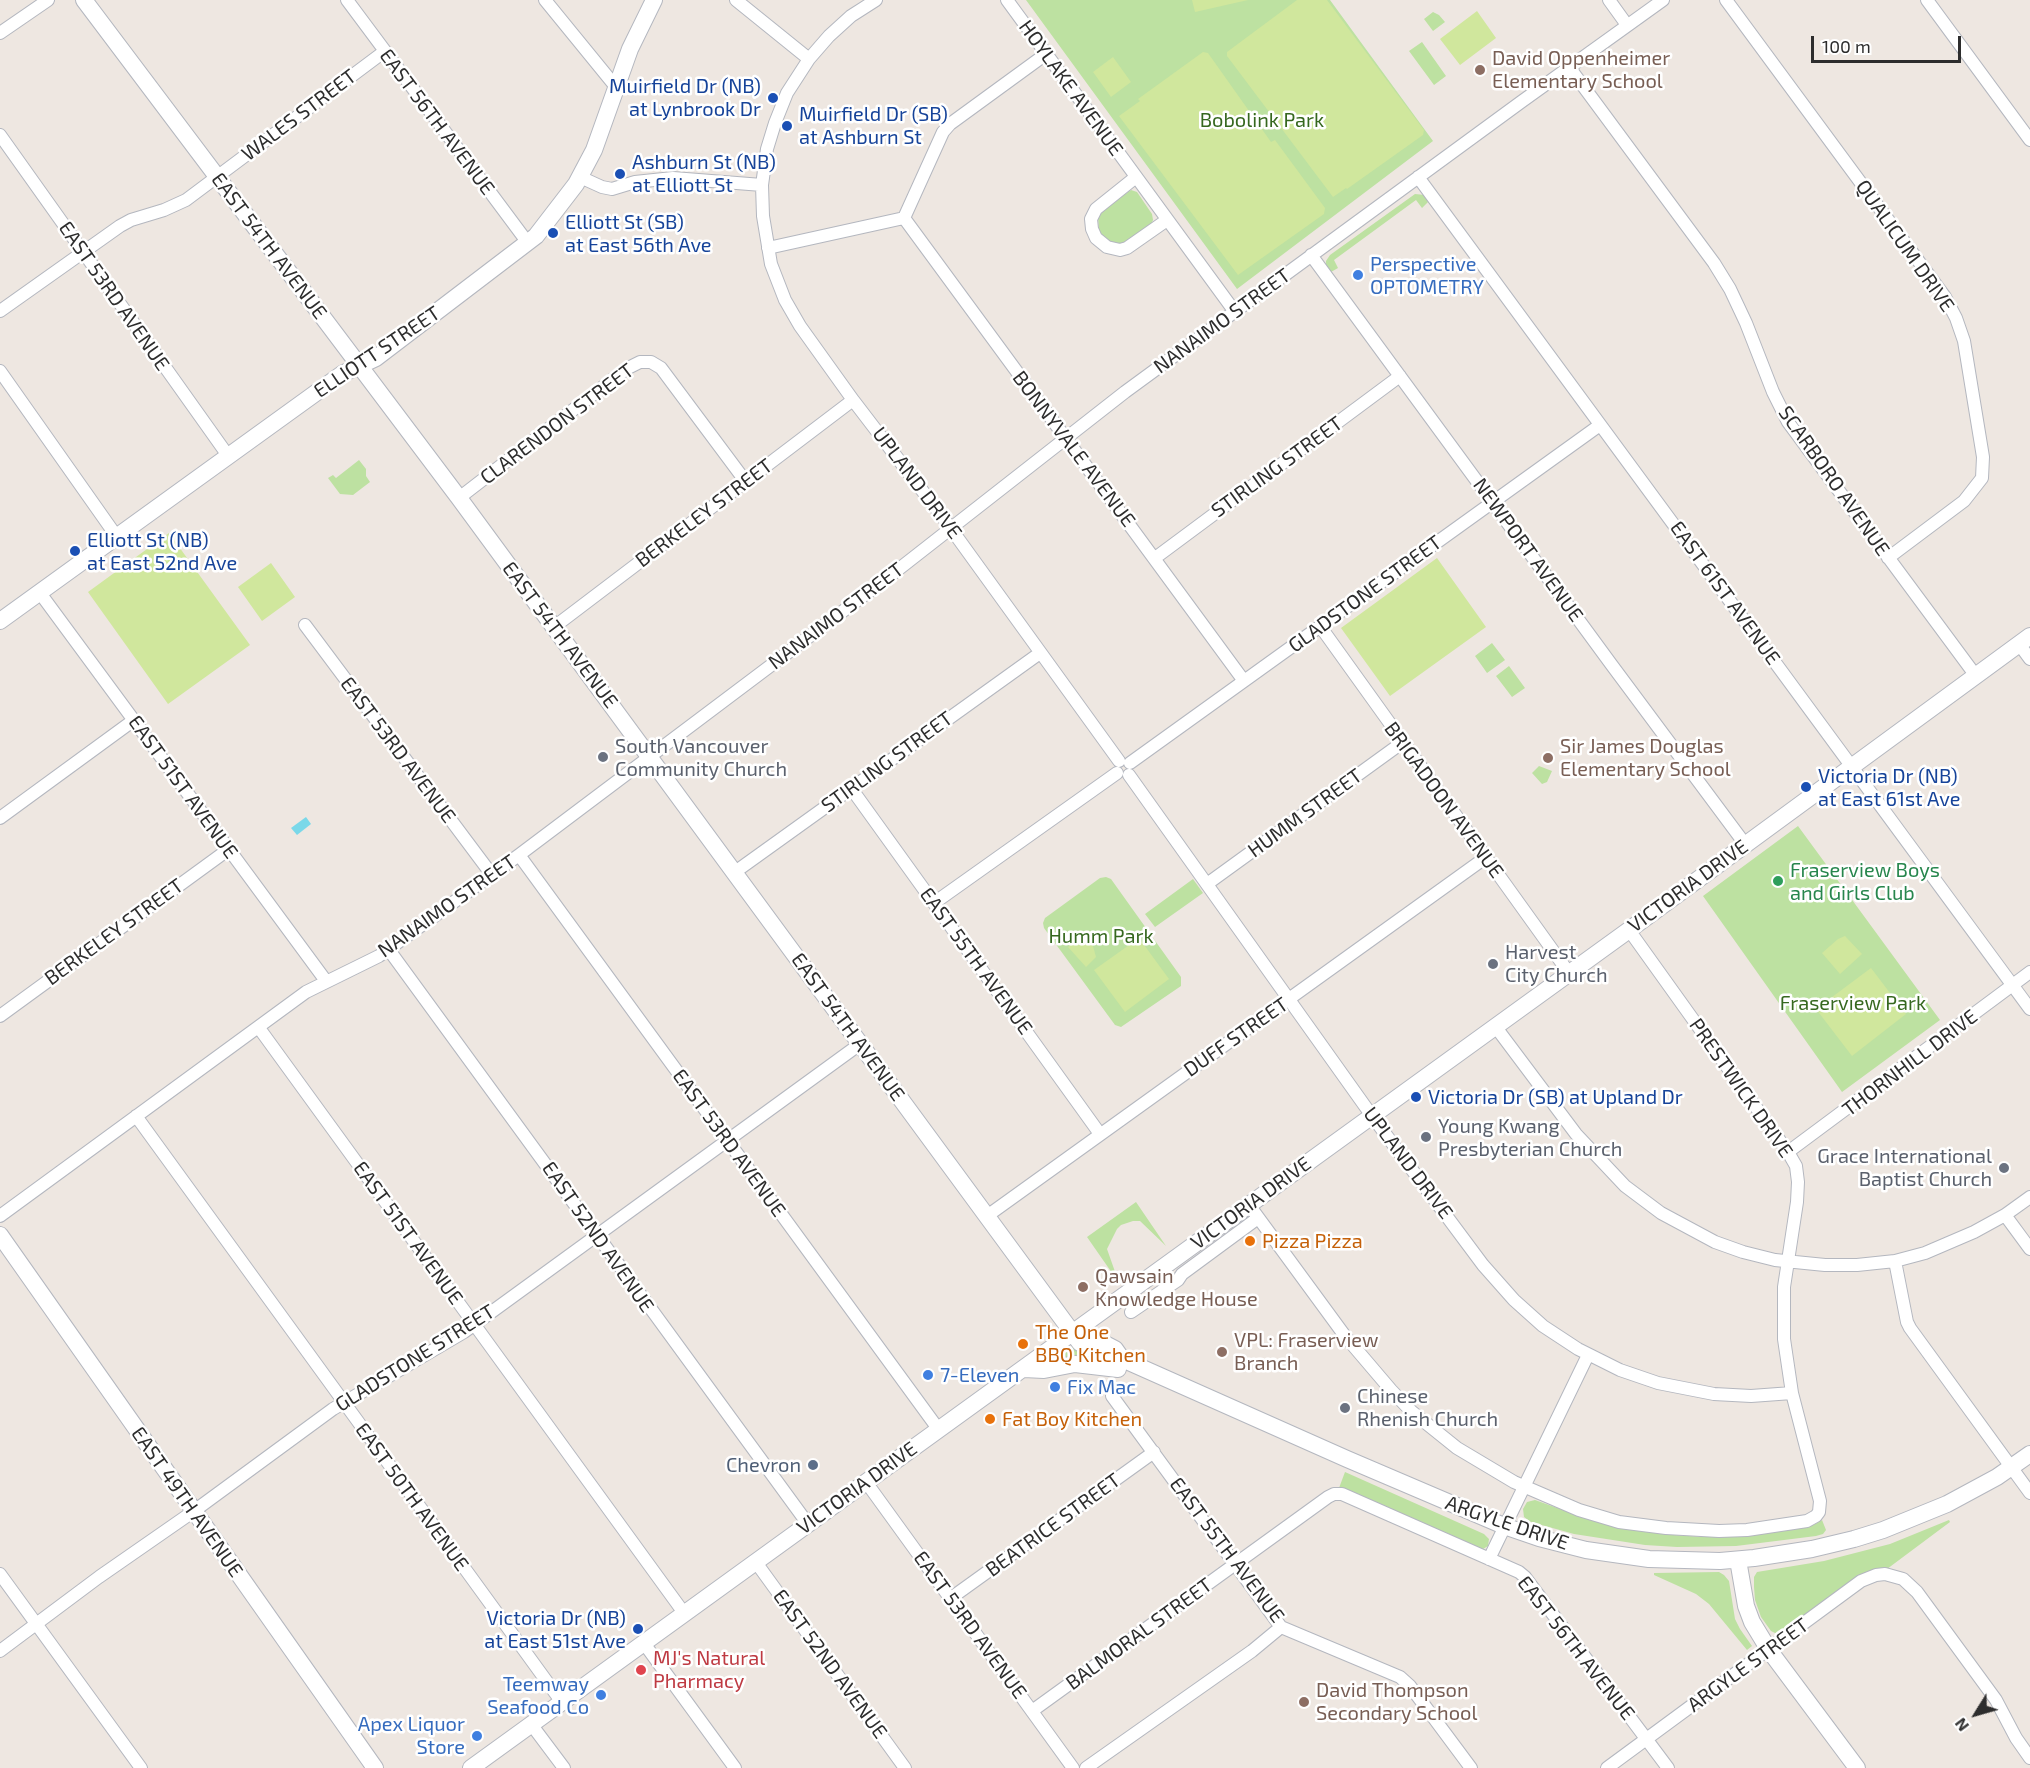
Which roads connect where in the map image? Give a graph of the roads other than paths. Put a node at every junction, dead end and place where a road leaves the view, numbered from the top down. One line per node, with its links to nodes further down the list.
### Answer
1 (48, 0): 14 (street)
2 (84, 0): 22 (street, EAST 54TH AVENUE)
3 (347, 0): 15 (street, EAST 56TH AVENUE)
4 (545, 0): 19 (street)
5 (654, 0): 19 (street, ELLIOTT STREET)
6 (736, 0): 17 (street)
7 (876, 0): 17 (street, UPLAND DRIVE)
8 (1007, 0): 16 (street, HOYLAKE AVENUE)
9 (1609, 0): 13 (street)
10 (1663, 0): 13 (street, NANAIMO STREET)
11 (1726, 0): 48 (street, QUALICUM DRIVE)
12 (1927, 0): 21 (street)
13 (1628, 25): 18 (street, NANAIMO STREET)
14 (0, 33)
15 (385, 51): 22 (street, WALES STREET); 29 (street, EAST 56TH AVENUE)
16 (1046, 54): 24 (street, HOYLAKE AVENUE); 27 (street)
17 (809, 59): 26 (street, UPLAND DRIVE)
18 (1569, 67): 25 (street, NANAIMO STREET); 48 (street, SCARBORO AVENUE)
19 (616, 87): 23 (street, ELLIOTT STREET)
20 (0, 135): 31 (street, EAST 53RD AVENUE)
21 (2030, 140)
22 (216, 177): 31 (street, WALES STREET); 35 (street, EAST 54TH AVENUE)
23 (580, 177): 26 (street); 29 (street, ELLIOTT STREET)
24 (1136, 177): 28 (street, HOYLAKE AVENUE); 28 (street, HOYLAKE AVENUE)
25 (1418, 177): 32 (street, NANAIMO STREET); 39 (street, EAST 61ST AVENUE)
26 (762, 185): 30 (street, UPLAND DRIVE)
27 (904, 218): 30 (street); 40 (street, BONNYVALE AVENUE)
28 (1167, 220): 34 (street, HOYLAKE AVENUE)
29 (528, 243): 35 (street, ELLIOTT STREET)
30 (768, 248): 38 (street, UPLAND DRIVE)
31 (84, 252): 33 (street, WALES STREET); 41 (street, EAST 53RD AVENUE)
32 (1311, 255): 34 (street, NANAIMO STREET); 37 (street, NEWPORT AVENUE)
33 (0, 311)
34 (1235, 312): 40 (street, NANAIMO STREET)
35 (359, 366): 41 (street, ELLIOTT STREET); 43 (street, EAST 54TH AVENUE)
36 (0, 371): 46 (street)
37 (1400, 376): 44 (street, NEWPORT AVENUE); 47 (street, STIRLING STREET)
38 (853, 400): 42 (street, BERKELEY STREET); 45 (street, UPLAND DRIVE)
39 (1600, 424): 44 (street, GLADSTONE STREET); 62 (street, EAST 61ST AVENUE)
40 (1065, 438): 45 (street, NANAIMO STREET); 47 (street, BONNYVALE AVENUE)
41 (229, 457): 46 (street, ELLIOTT STREET)
42 (746, 482): 43 (street, CLARENDON STREET); 53 (street, BERKELEY STREET)
43 (459, 498): 53 (street, EAST 54TH AVENUE)
44 (1492, 502): 52 (street, GLADSTONE STREET); 66 (street, NEWPORT AVENUE)
45 (951, 528): 55 (street, UPLAND DRIVE); 61 (street, NANAIMO STREET)
46 (117, 537): 49 (street, ELLIOTT STREET)
47 (1155, 558): 58 (street, BONNYVALE AVENUE)
48 (1888, 558): 57 (street, SCARBORO AVENUE)
49 (40, 593): 50 (street, ELLIOTT STREET); 59 (street, EAST 51ST AVENUE)
50 (0, 621)
51 (305, 625): 71 (street, EAST 53RD AVENUE)
52 (1320, 626): 58 (street, GLADSTONE STREET); 60 (street, BRIGADOON AVENUE)
53 (554, 627): 61 (street, EAST 54TH AVENUE)
54 (2025, 640): 56 (street); 57 (street, VICTORIA DRIVE)
55 (1040, 653): 63 (street, UPLAND DRIVE); 64 (street, STIRLING STREET)
56 (2030, 659)
57 (1976, 676): 62 (street, VICTORIA DRIVE)
58 (1244, 681): 63 (street, GLADSTONE STREET)
59 (134, 720): 65 (street); 67 (street, EAST 51ST AVENUE)
60 (1403, 742): 69 (street, BRIGADOON AVENUE); 72 (street, HUMM STREET)
61 (650, 757): 68 (street, NANAIMO STREET); 70 (street, EAST 54TH AVENUE)
62 (1852, 766): 66 (street, VICTORIA DRIVE); 79 (street, EAST 61ST AVENUE)
63 (1124, 768): 72 (street, UPLAND DRIVE); 73 (street, GLADSTONE STREET)
64 (851, 788): 70 (street, STIRLING STREET); 73 (street, EAST 55TH AVENUE)
65 (0, 818)
66 (1745, 844): 74 (street, VICTORIA DRIVE)
67 (229, 849): 78 (street, EAST 51ST AVENUE); 82 (street, BERKELEY STREET)
68 (519, 855): 71 (street, NANAIMO STREET); 89 (street, EAST 53RD AVENUE)
69 (1485, 858): 77 (street, BRIGADOON AVENUE); 80 (street, DUFF STREET)
70 (735, 872): 85 (street, EAST 54TH AVENUE)
71 (492, 875): 75 (street, NANAIMO STREET)
72 (1207, 884): 80 (street, UPLAND DRIVE)
73 (934, 903): 88 (street, EAST 55TH AVENUE)
74 (1629, 930): 77 (street, VICTORIA DRIVE); 90 (street, PRESTWICK DRIVE)
75 (389, 950): 78 (street, NANAIMO STREET); 97 (street, EAST 52ND AVENUE)
76 (2030, 972): 79 (street, THORNHILL DRIVE)
77 (1569, 973): 83 (street, VICTORIA DRIVE)
78 (326, 981): 84 (street, NANAIMO STREET)
79 (2013, 986): 81 (street, EAST 61ST AVENUE); 90 (street, THORNHILL DRIVE)
80 (1289, 999): 87 (street, UPLAND DRIVE); 88 (street, DUFF STREET)
81 (2030, 1009)
82 (0, 1016)
83 (1495, 1026): 87 (street, VICTORIA DRIVE); 100 (street)
84 (259, 1028): 86 (street, NANAIMO STREET); 104 (street, EAST 51ST AVENUE)
85 (860, 1044): 89 (street, GLADSTONE STREET); 95 (street, EAST 54TH AVENUE)
86 (136, 1116): 94 (street, NANAIMO STREET); 112 (street, EAST 50TH AVENUE)
87 (1372, 1116): 92 (street, VICTORIA DRIVE); 107 (street, UPLAND DRIVE)
88 (1100, 1134): 95 (street, DUFF STREET)
89 (727, 1140): 97 (street, GLADSTONE STREET); 113 (street, EAST 53RD AVENUE)
90 (1788, 1152): 100 (street, PRESTWICK DRIVE)
91 (2030, 1197): 93 (street)
92 (1253, 1211): 101 (street, VICTORIA DRIVE); 118 (street)
93 (2005, 1215): 98 (street); 99 (street)
94 (0, 1216)
95 (987, 1216): 105 (street, EAST 54TH AVENUE)
96 (0, 1235): 121 (street, EAST 49TH AVENUE)
97 (596, 1236): 104 (street, GLADSTONE STREET); 122 (street, EAST 52ND AVENUE)
98 (2030, 1249)
99 (1896, 1261): 100 (street); 116 (street)
100 (1787, 1262): 110 (street, PRESTWICK DRIVE)
101 (1177, 1268): 102 (street, VICTORIA DRIVE); 103 (street)
102 (1106, 1308): 105 (street, VICTORIA DRIVE); 106 (street)
103 (1131, 1312)
104 (474, 1324): 112 (street, GLADSTONE STREET); 130 (street, EAST 51ST AVENUE)
105 (1073, 1332): 106 (street, ARGYLE DRIVE); 109 (street, VICTORIA DRIVE)
106 (1117, 1353): 108 (street, ARGYLE DRIVE)
107 (1588, 1356): 110 (street, UPLAND DRIVE); 118 (street)
108 (1140, 1368): 109 (street); 123 (street, ARGYLE DRIVE)
109 (1024, 1369): 113 (street, VICTORIA DRIVE)
110 (1792, 1393): 118 (street, PRESTWICK DRIVE)
111 (1112, 1396): 114 (street, EAST 55TH AVENUE)
112 (343, 1402): 121 (street, GLADSTONE STREET); 136 (street, EAST 50TH AVENUE)
113 (939, 1430): 117 (street, VICTORIA DRIVE)
114 (1154, 1452): 127 (street, EAST 55TH AVENUE); 129 (street, BEATRICE STREET)
115 (2030, 1454): 116 (street)
116 (2011, 1468): 119 (street); 125 (street, ARGYLE DRIVE)
117 (866, 1482): 122 (street, VICTORIA DRIVE); 129 (street, EAST 53RD AVENUE)
118 (1524, 1487): 123 (street)
119 (2030, 1493)
120 (1334, 1494): 124 (street, EAST 56TH AVENUE); 127 (street, BALMORAL STREET)
121 (194, 1511): 131 (street, GLADSTONE STREET); 142 (street, EAST 49TH AVENUE)
122 (808, 1524): 126 (street, VICTORIA DRIVE)
123 (1504, 1526): 124 (street); 125 (street, ARGYLE DRIVE)
124 (1490, 1559): 139 (street, EAST 56TH AVENUE)
125 (1738, 1560): 134 (street)
126 (755, 1561): 130 (street, VICTORIA DRIVE); 146 (street, EAST 52ND AVENUE)
127 (1235, 1564): 132 (street, EAST 55TH AVENUE); 137 (street, BALMORAL STREET)
128 (0, 1574): 131 (street)
129 (951, 1598): 137 (street, EAST 53RD AVENUE)
130 (684, 1613): 133 (street, VICTORIA DRIVE)
131 (37, 1624): 135 (street, GLADSTONE STREET); 141 (street)
132 (1281, 1627): 148 (street); 149 (street, EAST 55TH AVENUE)
133 (643, 1642): 136 (street, VICTORIA DRIVE); 145 (street)
134 (1770, 1650): 139 (street, ARGYLE STREET); 140 (street, ARGYLE STREET); 152 (street)
135 (0, 1651)
136 (561, 1701): 138 (street, VICTORIA DRIVE)
137 (1032, 1711): 147 (street, EAST 53RD AVENUE)
138 (531, 1724): 143 (street, VICTORIA DRIVE); 144 (street)
139 (1646, 1739): 150 (street, ARGYLE STREET); 151 (street, EAST 56TH AVENUE)
140 (2030, 1758)
141 (141, 1768)
142 (375, 1768)
143 (471, 1768)
144 (564, 1768)
145 (735, 1768)
146 (905, 1768)
147 (1073, 1768)
148 (1086, 1768)
149 (1470, 1768)
150 (1607, 1768)
151 (1668, 1768)
152 (1857, 1768)

